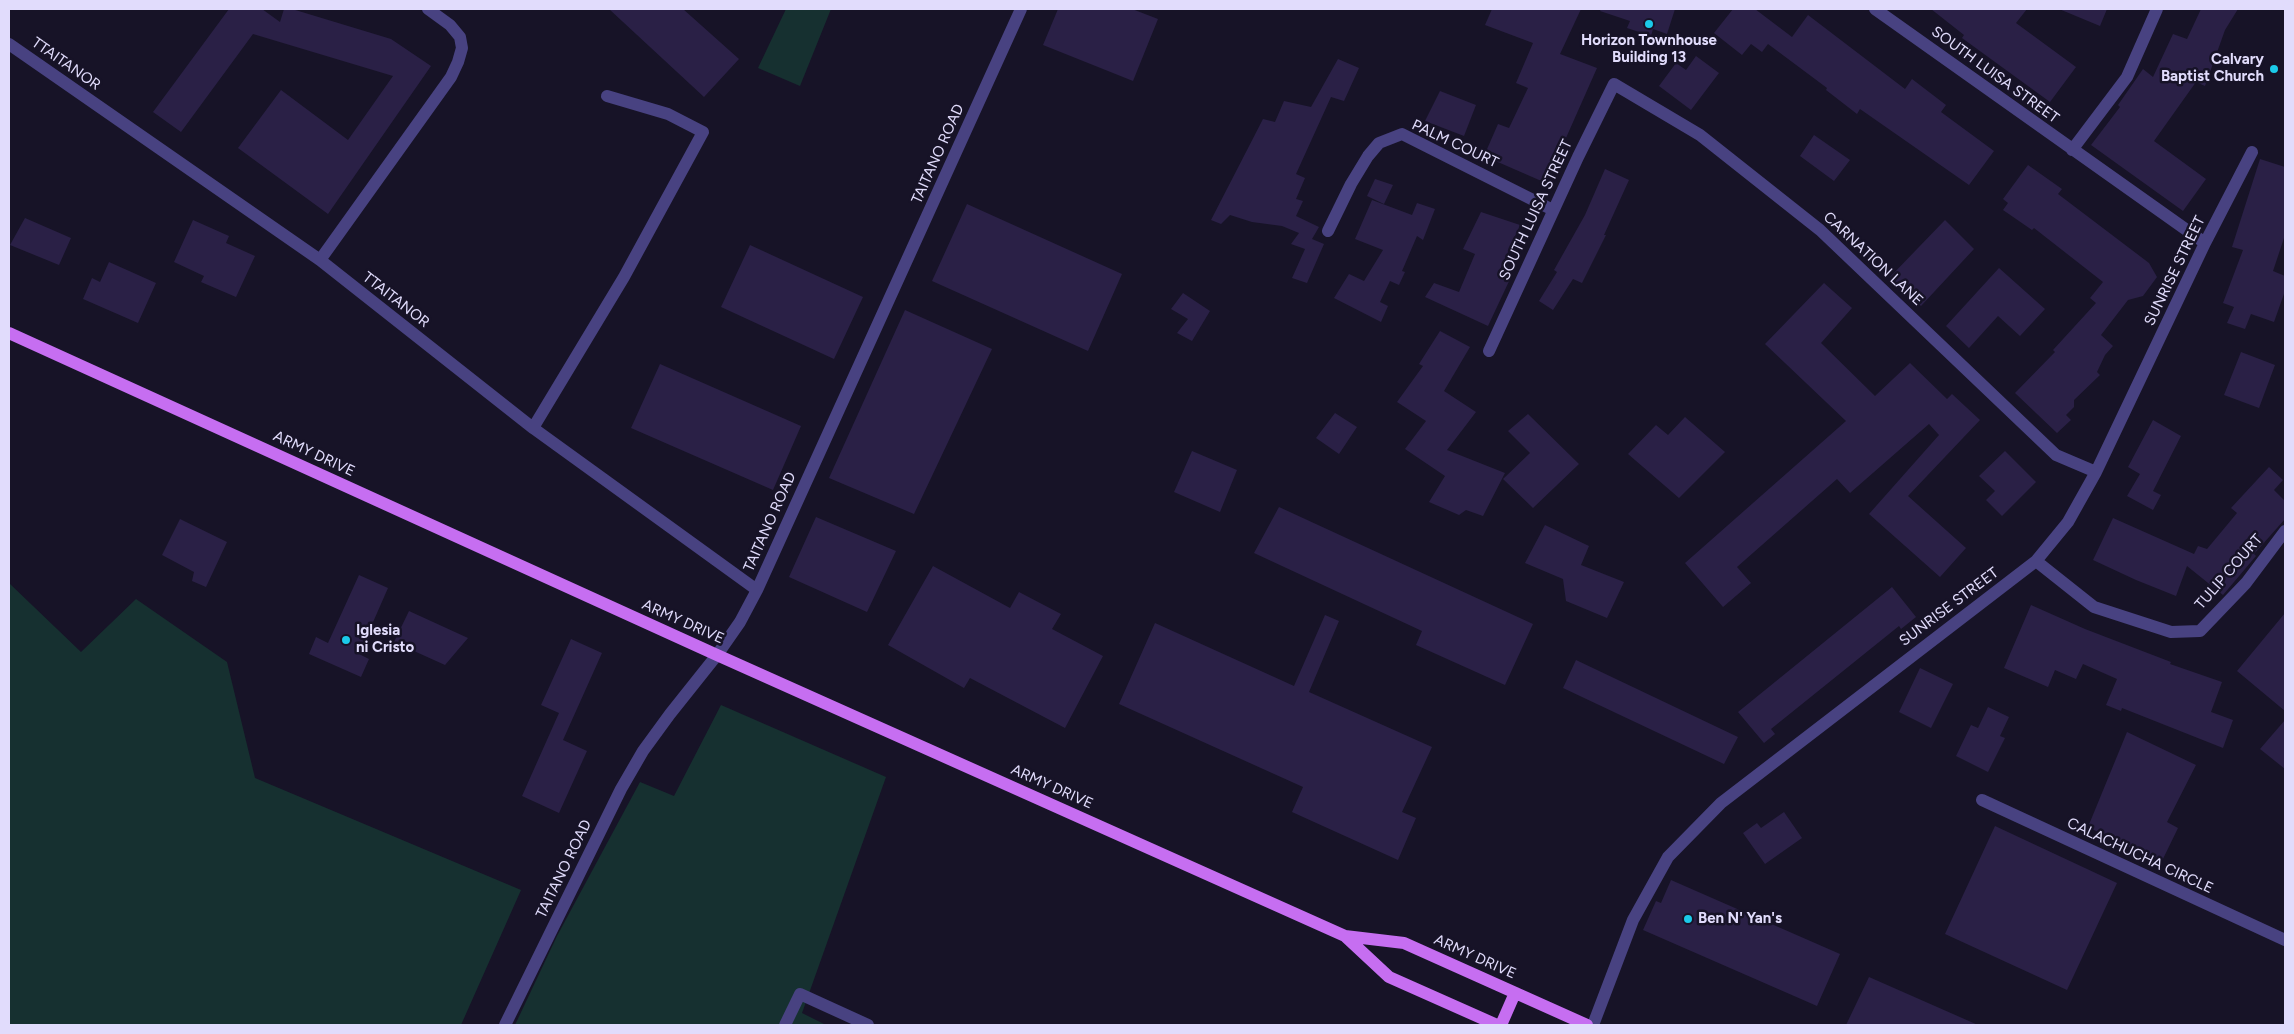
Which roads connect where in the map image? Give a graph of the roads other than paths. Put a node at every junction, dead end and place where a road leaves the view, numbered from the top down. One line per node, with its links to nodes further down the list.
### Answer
1 (428, 9): 13 (street)
2 (1021, 9): 20 (street, TAITANO ROAD)
3 (1875, 9): 8 (street, SOUTH LUISA STREET)
4 (2157, 9): 8 (street)
5 (9, 44): 13 (street, TTAITANOR)
6 (1614, 84): 10 (street, SOUTH LUISA STREET); 17 (street, CARNATION LANE)
7 (607, 96): 16 (street)
8 (2072, 150): 12 (street, SOUTH LUISA STREET)
9 (2252, 152): 12 (street, SUNRISE STREET)
10 (1553, 210): 11 (street, PALM COURT); 15 (street, SOUTH LUISA STREET)
11 (1328, 231)
12 (2205, 243): 17 (street, SUNRISE STREET)
13 (320, 260): 16 (street, TTAITANOR)
14 (9, 333): 21 (main road, ARMY DRIVE)
15 (1489, 351)
16 (533, 428): 20 (street, TTAITANOR)
17 (2096, 472): 19 (street, SUNRISE STREET)
18 (2285, 531): 19 (street, TULIP COURT)
19 (2036, 561): 31 (street, SUNRISE STREET)
20 (757, 590): 21 (street, TAITANO ROAD)
21 (717, 655): 23 (main road, ARMY DRIVE); 26 (street, TAITANO ROAD)
22 (1982, 800): 24 (street, CALACHUCHA CIRCLE)
23 (1345, 936): 25 (main road, ARMY DRIVE); 29 (main road, ARMY DRIVE)
24 (2285, 940)
25 (1515, 993): 29 (main road); 30 (main road, ARMY DRIVE)
26 (505, 1025)
27 (785, 1025): 28 (street)
28 (868, 1025)
29 (1499, 1025)
30 (1587, 1025)
31 (1593, 1025)

